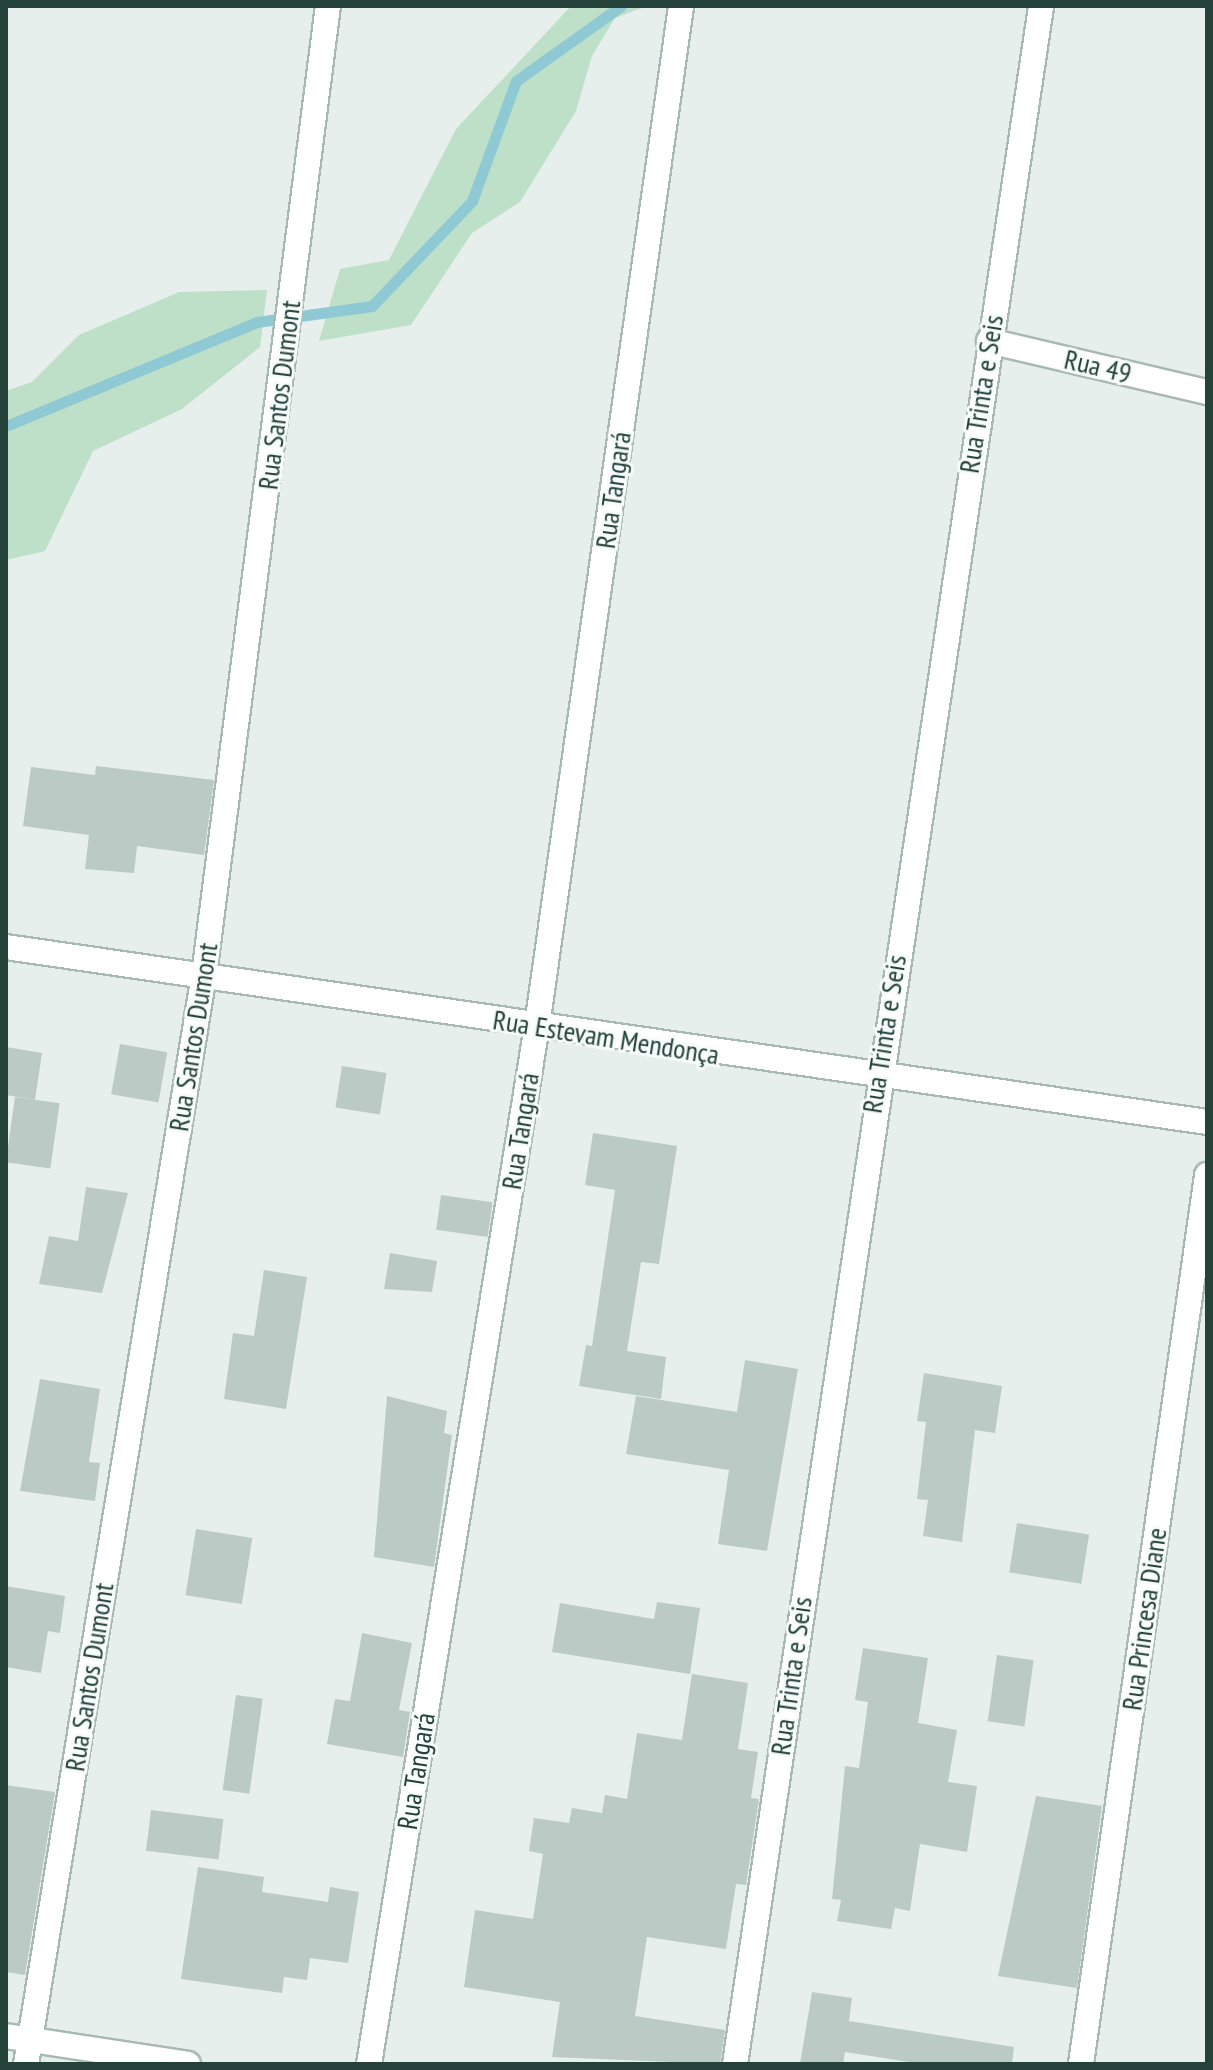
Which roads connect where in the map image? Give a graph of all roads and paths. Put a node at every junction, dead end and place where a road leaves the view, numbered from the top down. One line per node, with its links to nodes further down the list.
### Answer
1 (328, 6): 7 (street, Rua Santos Dumont)
2 (1041, 6): 4 (street, Rua Trinta e Seis)
3 (680, 7): 8 (street, Rua Tangará)
4 (989, 341): 5 (street, Rua 49); 9 (street, Rua Trinta e Seis)
5 (1207, 392)
6 (6, 947): 7 (street, Rua Estevam Mendonça)
7 (204, 975): 8 (street, Rua Estevam Mendonça); 12 (street, Rua Santos Dumont)
8 (537, 1026): 9 (street, Rua Estevam Mendonça); 14 (street, Rua Tangará)
9 (877, 1078): 10 (street, Rua Estevam Mendonça); 15 (street, Rua Trinta e Seis)
10 (1207, 1122)
11 (1207, 1175): 16 (street, Rua Princesa Diane)
12 (21, 2047): 13 (street)
13 (188, 2064)
14 (369, 2064)
15 (735, 2064)
16 (1081, 2064)

